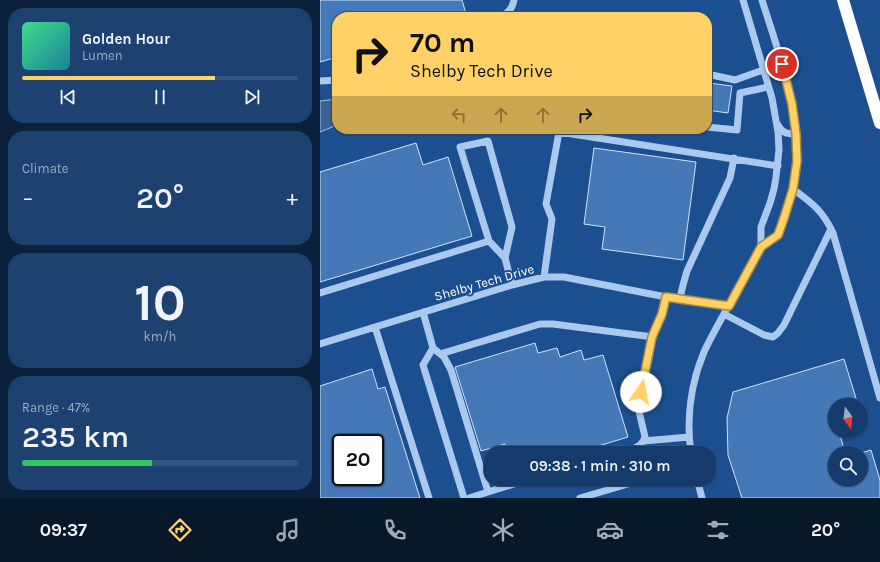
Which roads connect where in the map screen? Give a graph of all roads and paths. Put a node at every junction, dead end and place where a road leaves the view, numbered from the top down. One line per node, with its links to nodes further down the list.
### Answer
1 (514, 0): 5 (street)
2 (743, 0): 6 (street)
3 (762, 0): 18 (street)
4 (843, 0): 14 (highway)
5 (508, 12)
6 (763, 70): 8 (street); 11 (street)
7 (712, 75): 8 (street)
8 (735, 80): 12 (street)
9 (332, 81): 10 (street)
10 (320, 82)
11 (768, 87): 12 (street); 13 (street)
12 (740, 93): 15 (street)
13 (777, 123): 18 (street); 20 (street)
14 (880, 123)
15 (712, 128)
16 (559, 134): 26 (street)
17 (572, 134): 19 (street)
18 (796, 134): 21 (street)
19 (734, 158): 20 (street); 30 (street)
20 (778, 166): 24 (street)
21 (793, 189): 22 (street); 24 (street)
22 (831, 229): 33 (street); 39 (street)
23 (489, 241): 25 (street); 25 (street); 28 (street)
24 (761, 247): 31 (street)
25 (504, 258): 27 (street)
26 (544, 277): 27 (street, Shelby Tech Drive); 29 (street, Shelby Tech Drive)
27 (512, 285): 32 (street, Shelby Tech Drive)
28 (320, 293)
29 (666, 297): 30 (street, Shelby Tech Drive); 35 (street)
30 (680, 298): 31 (street, Shelby Tech Drive)
31 (729, 306): 33 (street)
32 (423, 312): 34 (street, Shelby Tech Drive); 37 (street)
33 (724, 314): 40 (street)
34 (375, 327): 36 (street, Shelby Tech Drive); 48 (street)
35 (652, 337): 38 (street); 41 (street)
36 (320, 344)
37 (433, 348): 38 (street); 49 (street)
38 (440, 354): 47 (street)
39 (880, 398)
40 (689, 437): 41 (street); 43 (street)
41 (644, 442): 42 (street)
42 (638, 446)
43 (690, 446)
44 (507, 486): 47 (street)
45 (621, 486): 51 (street)
46 (699, 486): 52 (street)
47 (488, 492): 50 (street)
48 (429, 498)
49 (464, 498)
50 (469, 498)
51 (580, 498)
52 (702, 498)

